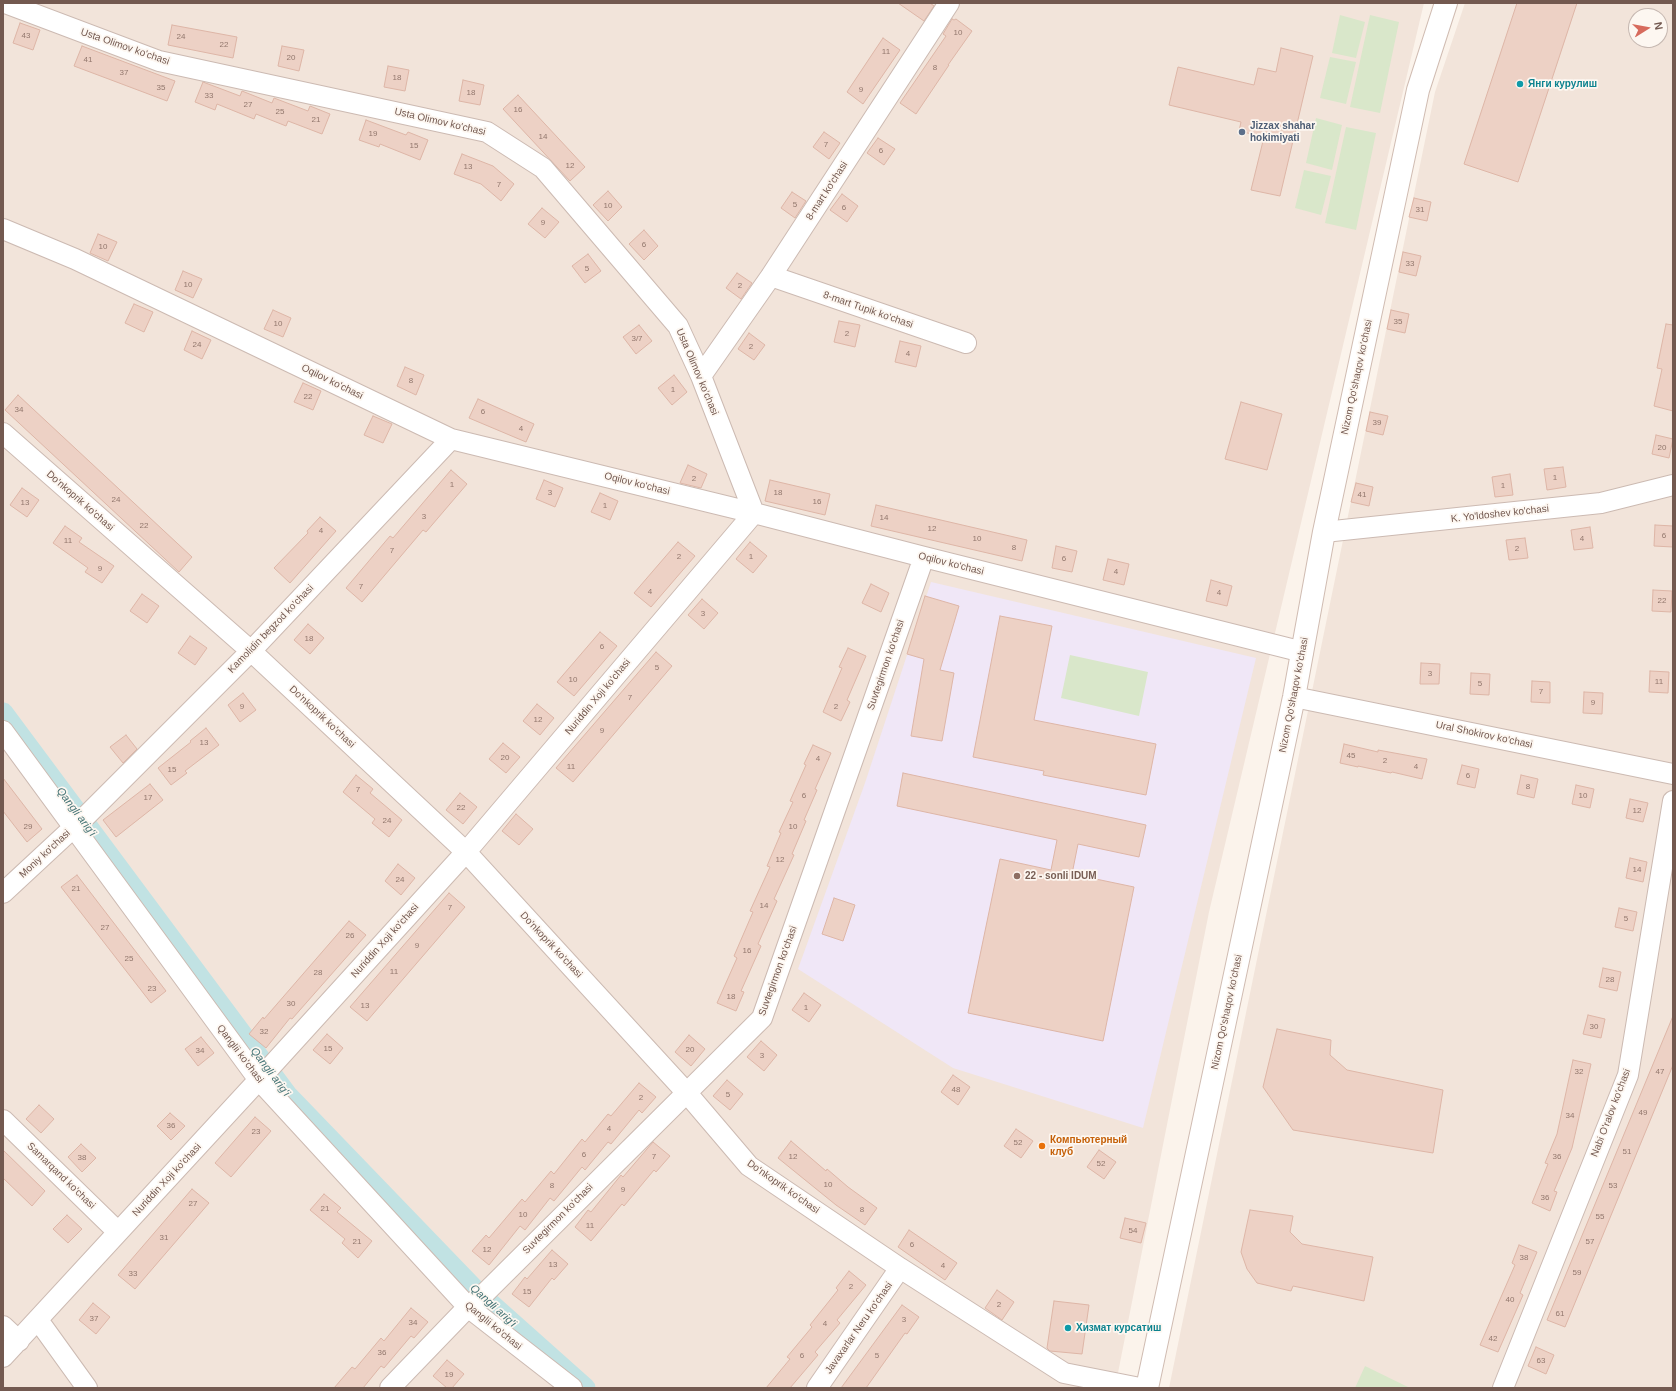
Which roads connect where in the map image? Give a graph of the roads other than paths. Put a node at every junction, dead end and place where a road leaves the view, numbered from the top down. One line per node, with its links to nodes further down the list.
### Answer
1 (5, 3): 7 (street, Usta Olimov ko'chasi)
2 (949, 3): 5 (street, 8-mart ko'chasi)
3 (1446, 3): 12 (main road, Nizom Qo'shaqov ko'chasi)
4 (3, 230): 9 (street, Oqilov ko'chasi)
5 (771, 276): 6 (street, 8-mart Tupik ko'chasi); 7 (street, 8-mart ko'chasi)
6 (966, 343)
7 (701, 376): 11 (street, Usta Olimov ko'chasi)
8 (3, 433): 14 (street, Do'nkoprik ko'chasi)
9 (451, 439): 11 (street, Oqilov ko'chasi); 14 (street, Kamolidin begzod ko'chasi)
10 (1673, 485): 12 (street, K. Yo'ldoshev ko'chasi)
11 (754, 513): 13 (street, Oqilov ko'chasi); 21 (street, Nuriddin Xoji ko'chasi)
12 (1324, 532): 15 (main road, Nizom Qo'shaqov ko'chasi)
13 (924, 557): 15 (street, Oqilov ko'chasi); 24 (street, Suvtegirmon ko'chasi)
14 (251, 651): 20 (street, Kamolidin begzod ko'chasi); 21 (street, Do'nkoprik ko'chasi)
15 (1302, 652): 16 (main road, Nizom Qo'shaqov ko'chasi)
16 (1294, 697): 18 (street, Ural Shokirov ko'chasi); 38 (main road, Nizom Qo'shaqov ko'chasi)
17 (3, 731): 20 (street, Qanglii ko'chasi)
18 (1673, 774)
19 (1673, 801): 39 (street, Nabi O'ralov ko'chasi)
20 (80, 821): 22 (street, Moniy ko'chasi); 23 (street, Qanglii ko'chasi)
21 (466, 852): 23 (street, Nuriddin Xoji ko'chasi); 24 (street, Do'nkoprik ko'chasi)
22 (3, 893)
23 (266, 1072): 26 (street, Nuriddin Xoji ko'chasi); 28 (street, Qanglii ko'chasi)
24 (686, 1092): 27 (street, Do'nkoprik ko'chasi); 28 (street, Suvtegirmon ko'chasi)
25 (3, 1120): 26 (street, Samarqand ko'chasi)
26 (118, 1232): 29 (street, Nuriddin Xoji ko'chasi)
27 (900, 1268): 36 (street, Javaxarlar Neru ko'chasi); 37 (street, Do'nkoprik ko'chasi)
28 (476, 1300): 34 (street, Suvtegirmon ko'chasi); 35 (street, Qanglii ko'chasi)
29 (38, 1320): 31 (street, Nuriddin Xoji ko'chasi); 33 (street)
30 (3, 1326): 31 (street)
31 (19, 1341): 32 (street, Nuriddin Xoji ko'chasi)
32 (3, 1358)
33 (87, 1388)
34 (390, 1388)
35 (572, 1388)
36 (817, 1388)
37 (1140, 1388)
38 (1147, 1388)
39 (1503, 1388)

